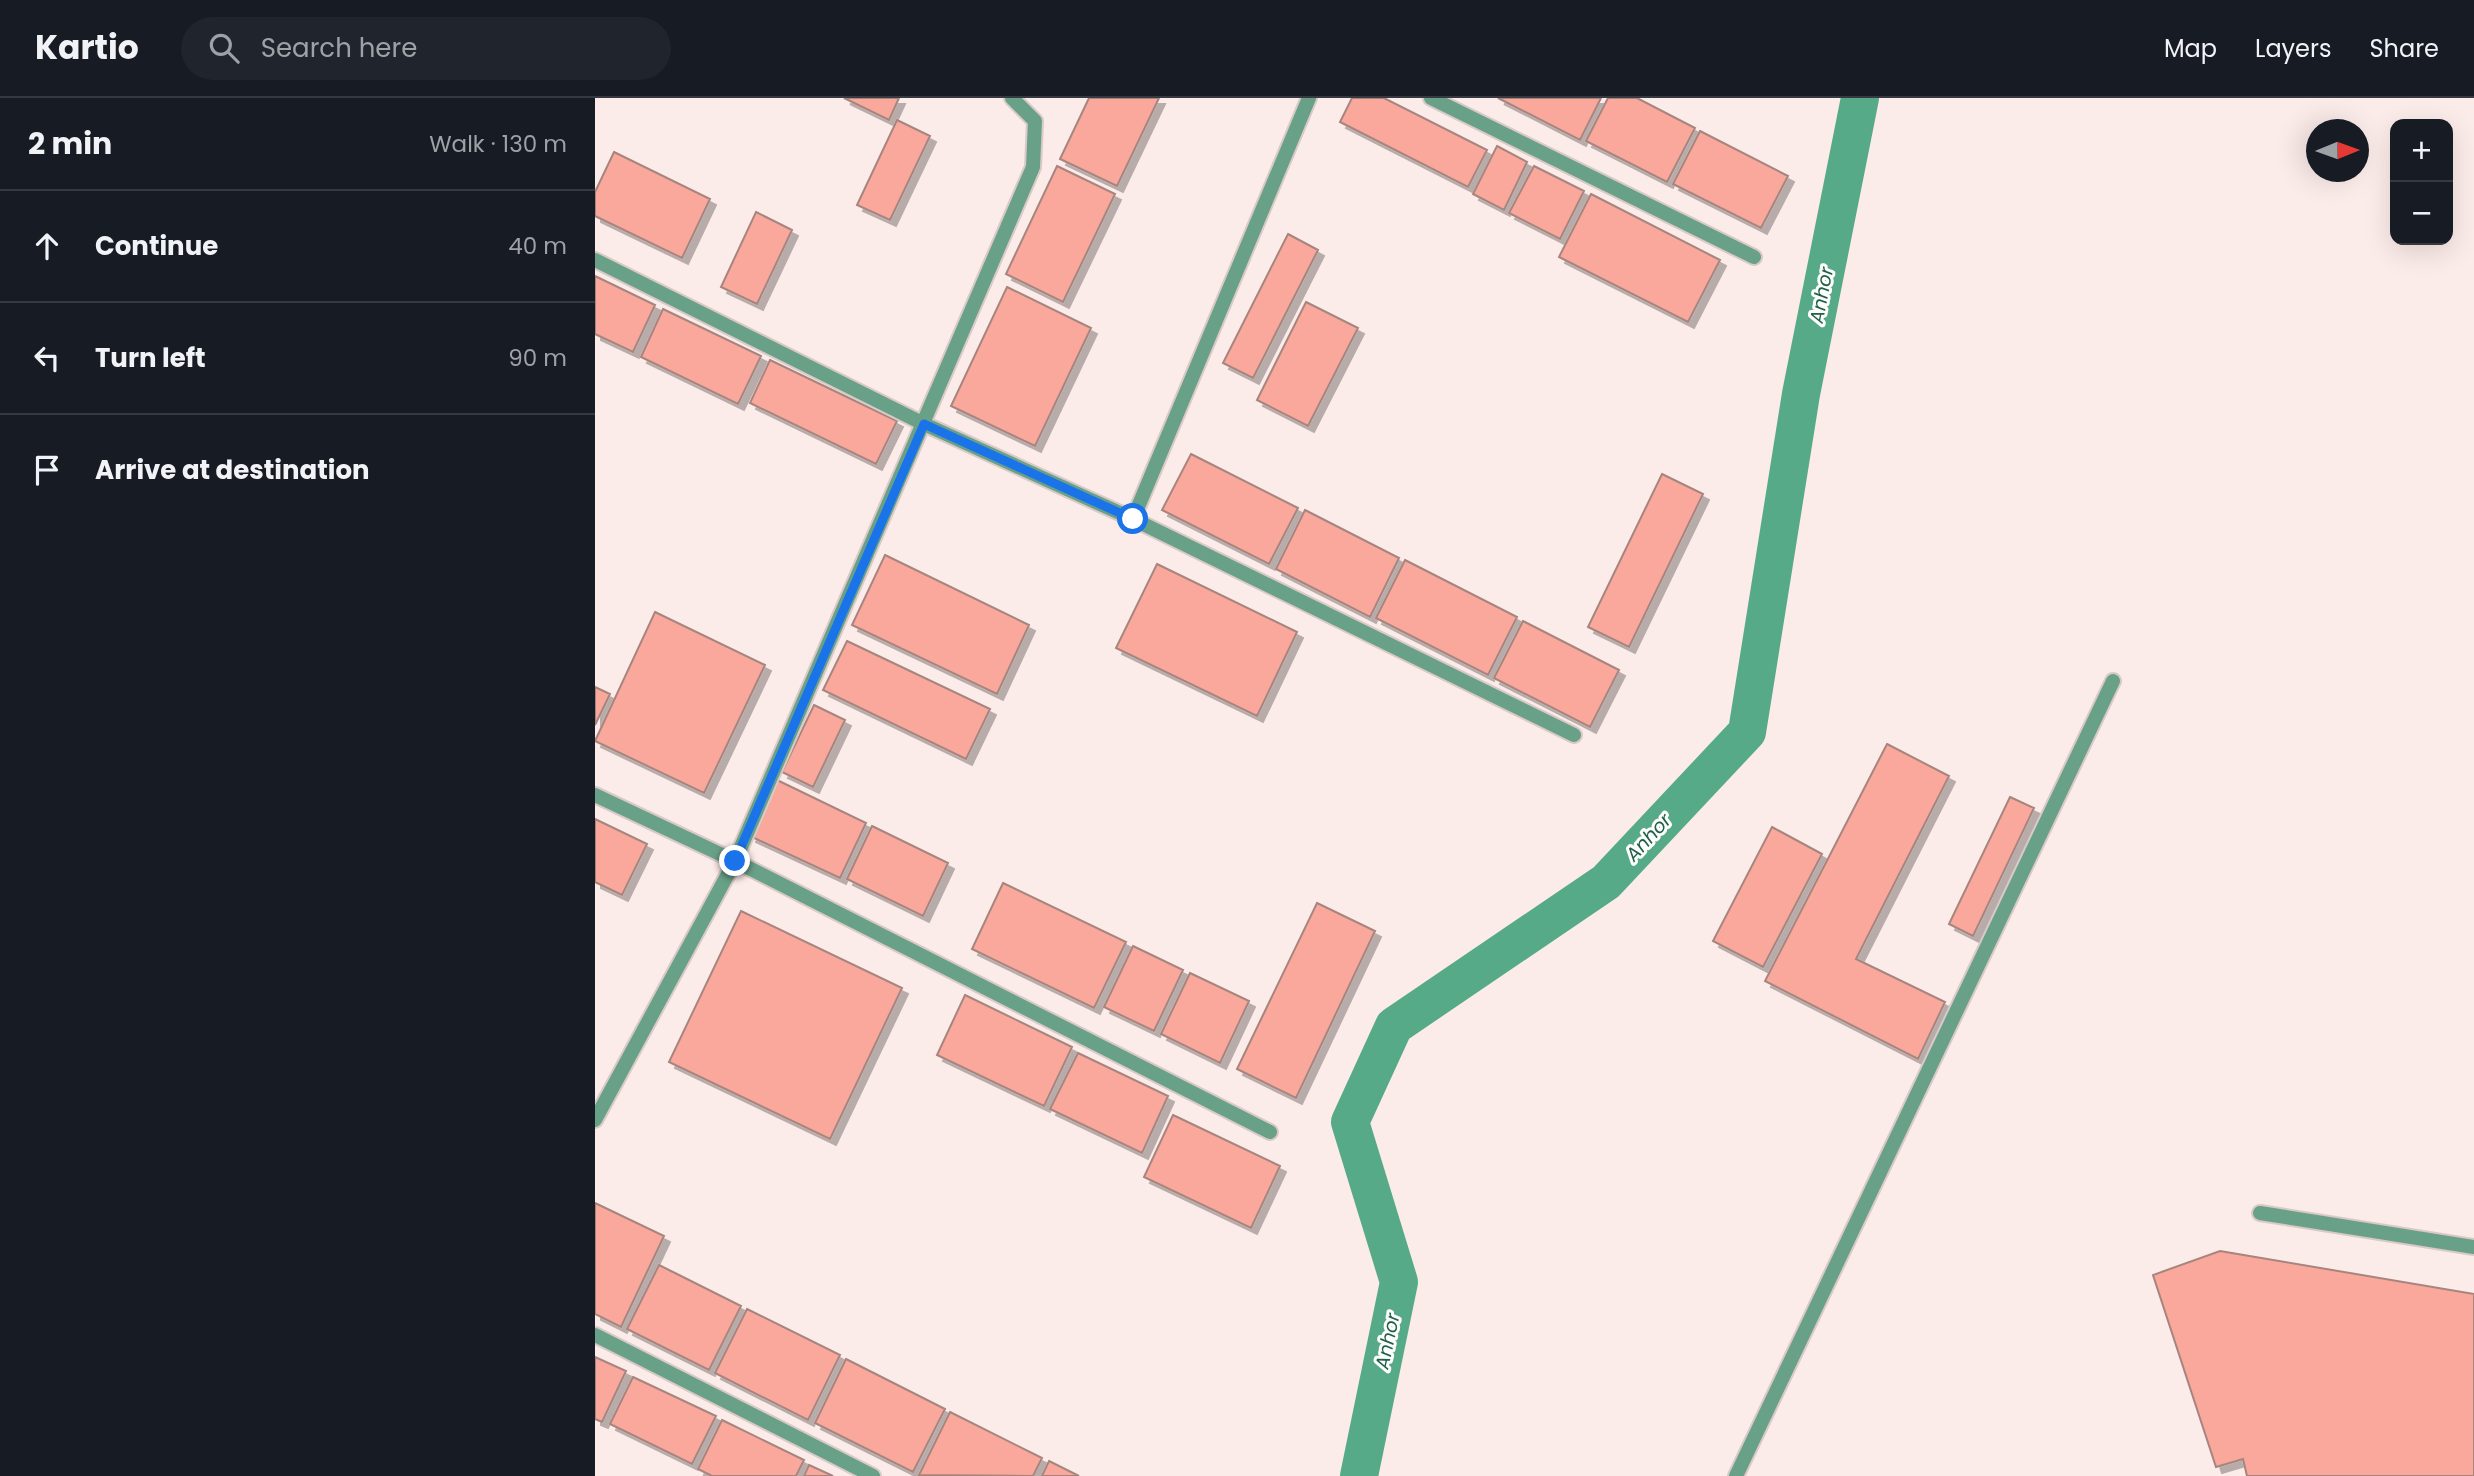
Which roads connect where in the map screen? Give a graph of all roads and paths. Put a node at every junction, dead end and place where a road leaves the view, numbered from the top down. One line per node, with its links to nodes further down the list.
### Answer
1 (1012, 98): 6 (street)
2 (1309, 98): 7 (street)
3 (1431, 98): 4 (street)
4 (1754, 257)
5 (595, 260): 6 (street)
6 (924, 424): 7 (street); 11 (street)
7 (1133, 519): 9 (street)
8 (2113, 681): 18 (street)
9 (1574, 734)
10 (595, 796): 11 (street)
11 (735, 861): 12 (street); 13 (street)
12 (595, 1120)
13 (1270, 1132)
14 (2260, 1213): 15 (street)
15 (2474, 1247)
16 (595, 1335): 17 (street)
17 (873, 1476)
18 (1735, 1476)

